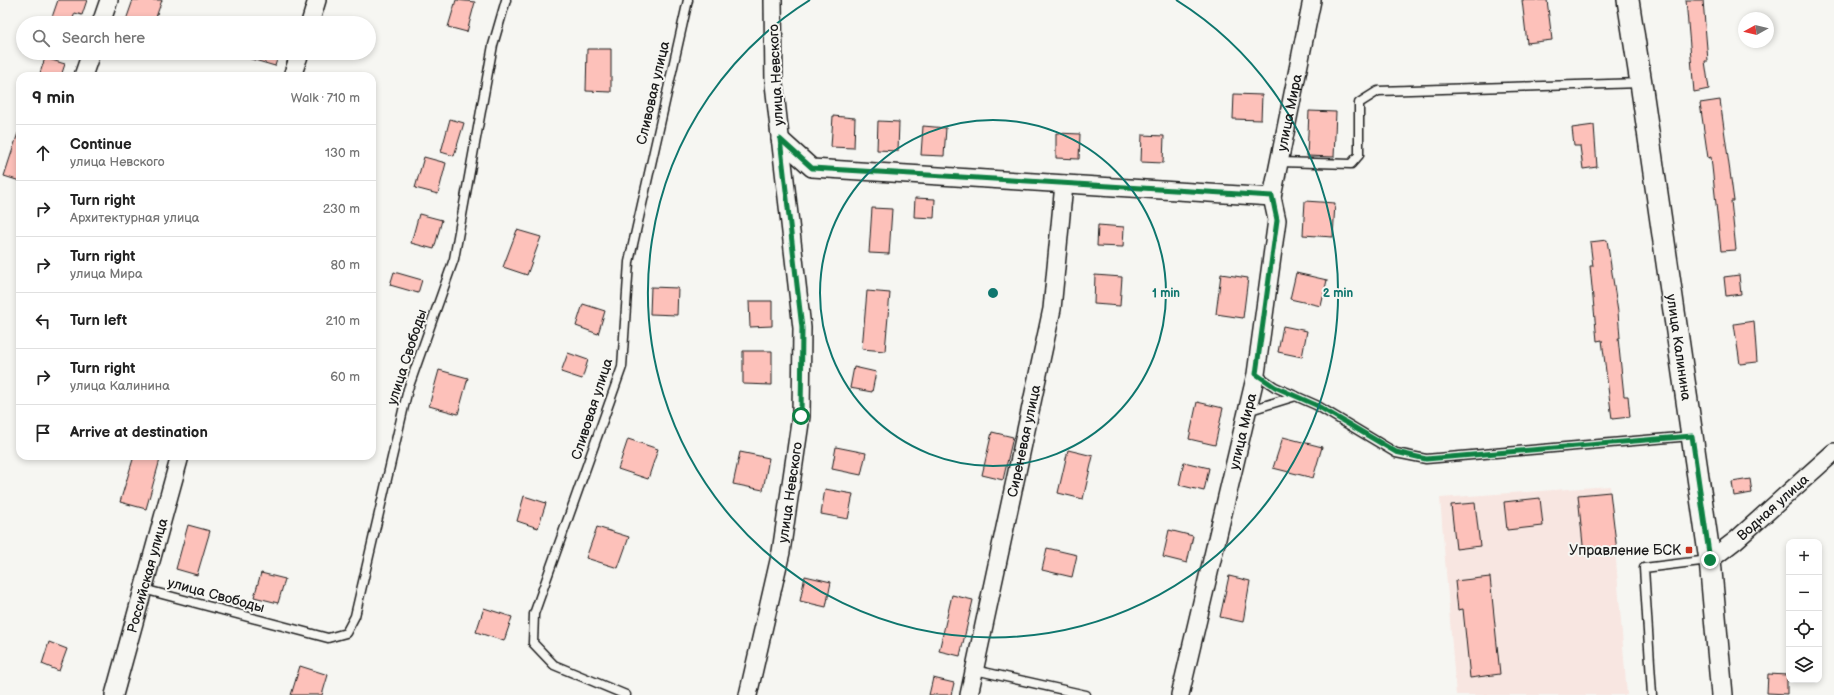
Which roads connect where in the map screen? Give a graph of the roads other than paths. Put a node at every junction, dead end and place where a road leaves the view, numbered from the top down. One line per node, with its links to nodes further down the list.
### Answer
1 (109, 0): 8 (street)
2 (317, 0): 9 (street)
3 (506, 0): 26 (lane, улица Свободы)
4 (688, 0): 29 (lane, Сливовая улица)
5 (773, 0): 15 (street, улица Невского)
6 (1312, 0): 16 (street, улица Мира)
7 (1628, 0): 14 (street, улица Калинина)
8 (103, 16)
9 (312, 16)
10 (89, 60): 12 (street)
11 (298, 60): 13 (street)
12 (84, 72)
13 (293, 72)
14 (1641, 83): 16 (lane); 22 (street, улица Калинина)
15 (780, 139): 17 (street); 30 (street, улица Невского)
16 (1279, 162): 18 (street, улица Мира)
17 (1064, 184): 18 (street); 27 (street, Сиреневая улица)
18 (1272, 196): 19 (street, улица Мира)
19 (1256, 374): 20 (lane); 21 (street, улица Мира)
20 (1296, 396): 21 (lane); 22 (lane)
21 (1248, 411): 33 (street, улица Мира)
22 (1692, 436): 25 (street, улица Калинина)
23 (1834, 452): 25 (street, Водная улица)
24 (179, 460): 26 (street, Российская улица)
25 (1710, 560): 34 (lane); 35 (street, улица Калинина)
26 (143, 589): 28 (street, Российская улица)
27 (974, 670): 31 (street, Сиреневая улица); 32 (lane)
28 (114, 695)
29 (626, 695)
30 (748, 695)
31 (969, 695)
32 (1086, 695)
33 (1180, 695)
34 (1652, 695)
35 (1722, 695)

